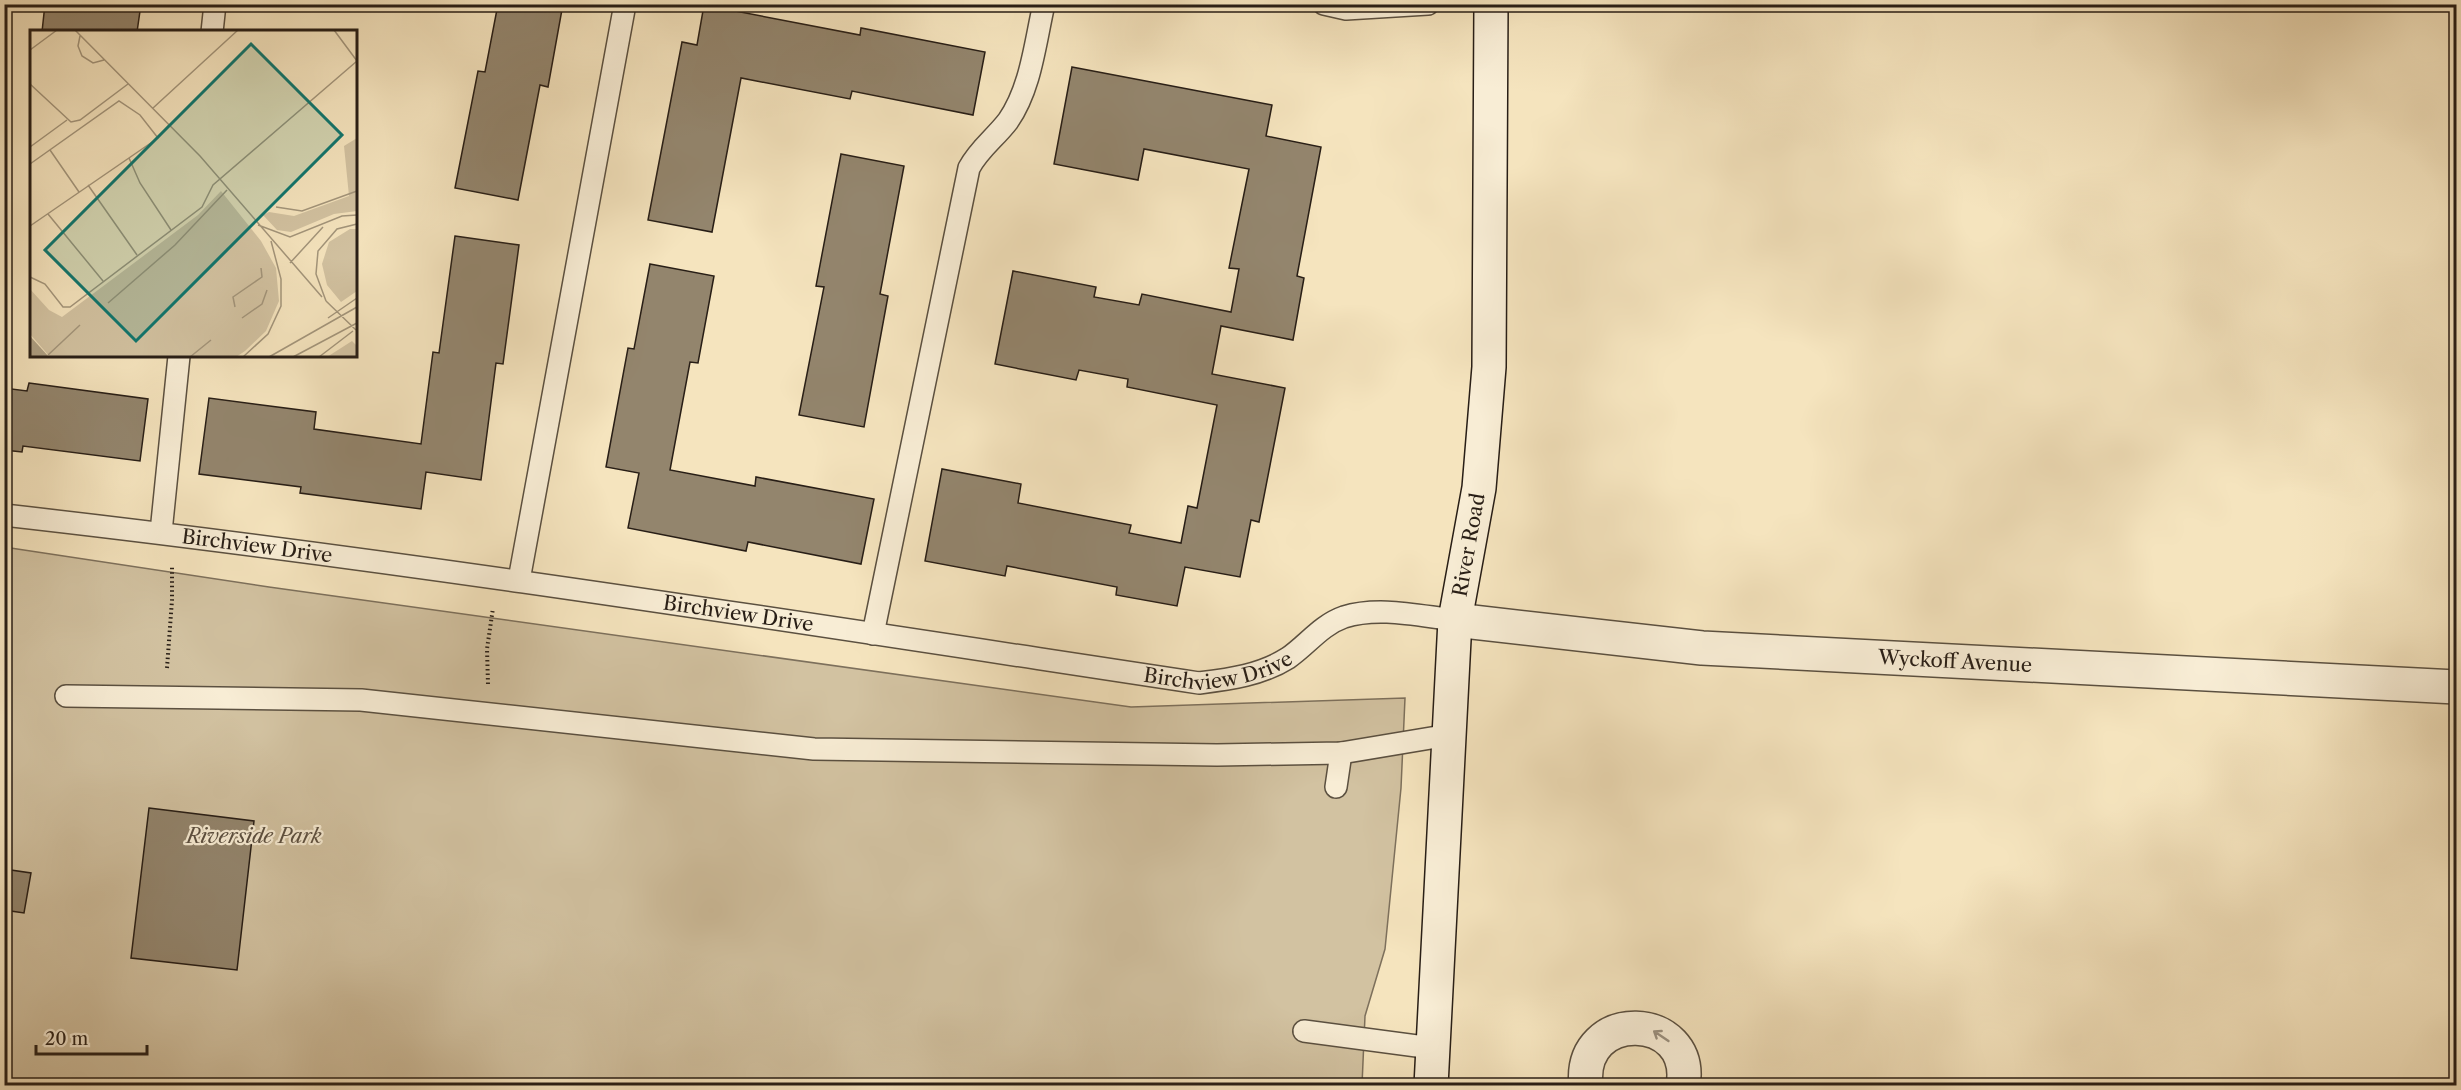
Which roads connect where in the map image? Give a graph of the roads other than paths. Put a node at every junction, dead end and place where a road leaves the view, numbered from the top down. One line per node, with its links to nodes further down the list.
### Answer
1 (215, 4): 8 (lane)
2 (625, 4): 12 (lane)
3 (1044, 4): 14 (lane)
4 (1324, 4): 7 (lane)
5 (1428, 4): 7 (lane)
6 (1491, 4): 13 (street, River Road)
7 (1346, 7)
8 (212, 30)
9 (179, 357): 11 (lane)
10 (4, 514): 11 (lane, Birchview Drive)
11 (166, 533): 12 (lane, Birchview Drive)
12 (519, 580): 14 (lane, Birchview Drive)
13 (1455, 620): 14 (lane, Birchview Drive); 15 (street, Wyckoff Avenue); 17 (street, River Road)
14 (873, 634)
15 (2457, 687)
16 (66, 696): 18 (lane)
17 (1449, 735): 18 (lane); 21 (street, River Road)
18 (1341, 753): 19 (lane)
19 (1336, 787)
20 (1304, 1031): 21 (lane)
21 (1432, 1048): 22 (street, River Road)
22 (1431, 1086)
23 (1586, 1086): 24 (street, one-way to 23)
24 (1683, 1086)

